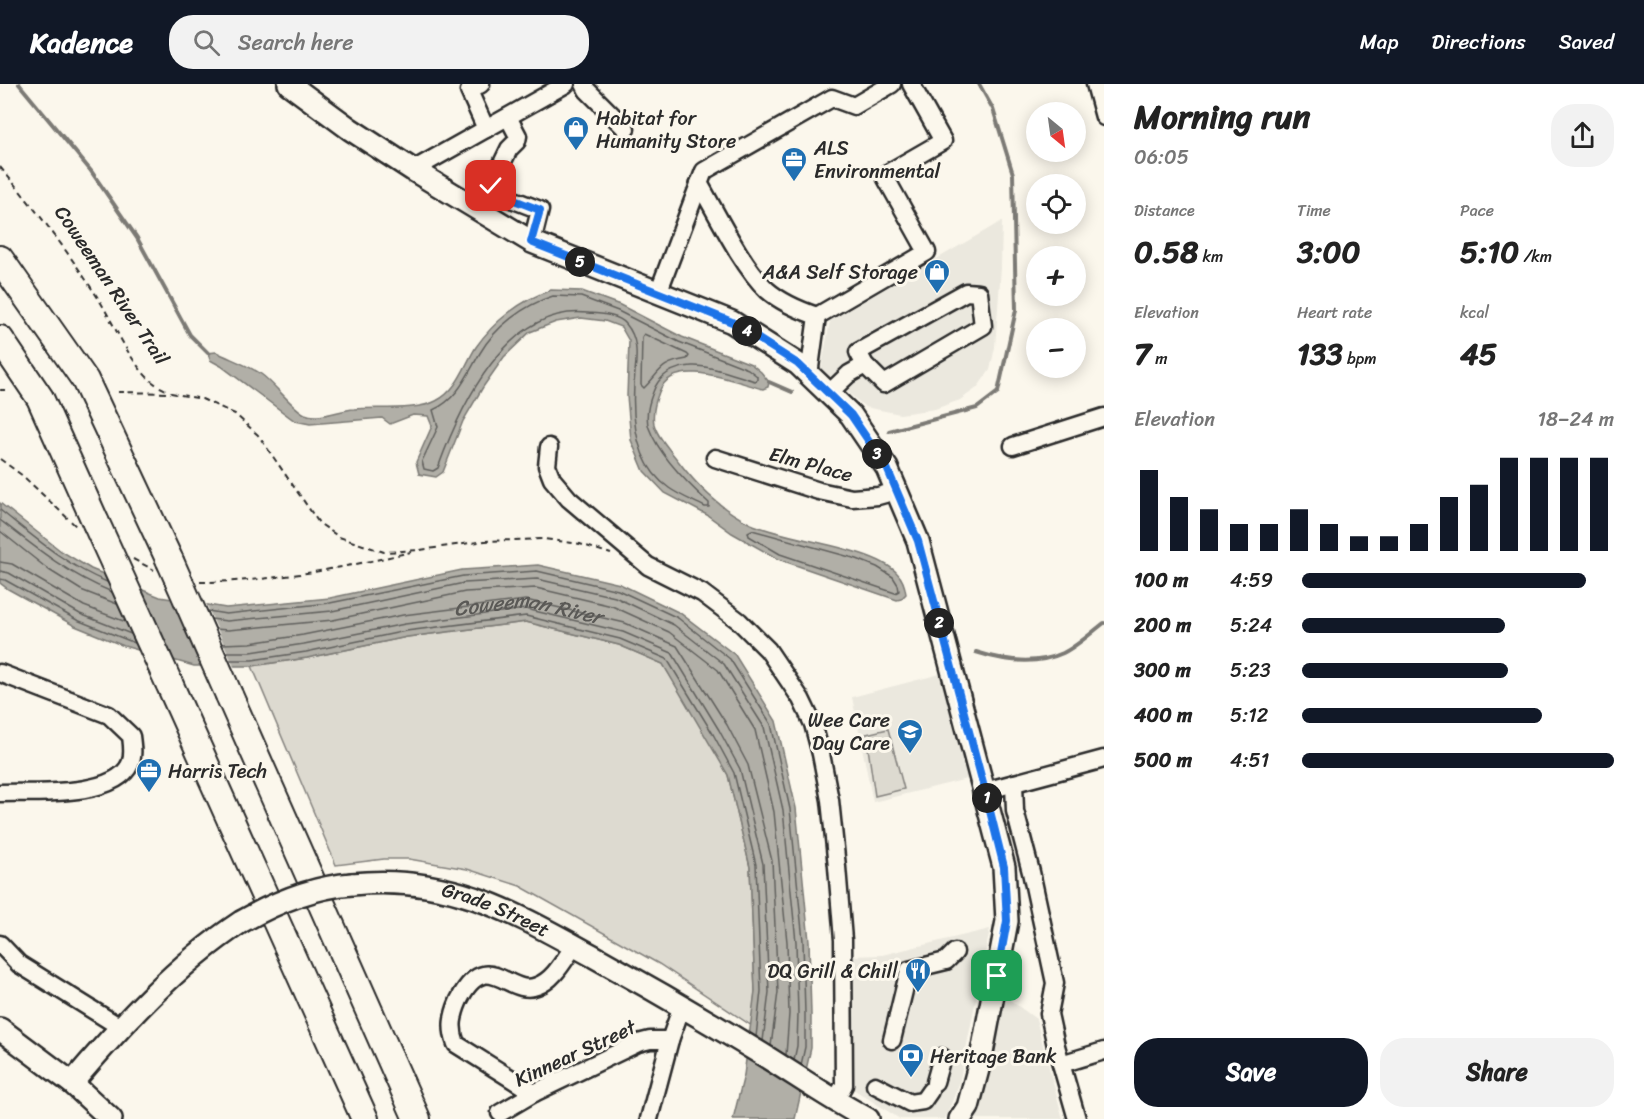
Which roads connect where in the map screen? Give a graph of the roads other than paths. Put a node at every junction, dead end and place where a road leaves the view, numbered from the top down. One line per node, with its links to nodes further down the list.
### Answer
1 (289, 84): 12 (main road)
2 (566, 84): 8 (street)
3 (584, 84): 11 (street)
4 (892, 84): 13 (street)
5 (911, 84): 17 (street)
6 (1095, 84): 9 (street)
7 (472, 86): 10 (street)
8 (508, 117): 10 (street); 14 (street)
9 (1104, 117)
10 (486, 129): 12 (street)
11 (626, 129)
12 (413, 170): 14 (main road)
13 (699, 183): 16 (street); 17 (street)
14 (531, 242): 16 (main road)
15 (0, 259): 50 (highway, bridge)
16 (658, 293): 20 (main road)
17 (817, 316): 20 (street)
18 (0, 339): 49 (highway, bridge)
19 (865, 365): 19 (street); 21 (street)
20 (809, 375): 21 (main road)
21 (828, 394): 26 (main road)
22 (1104, 417): 23 (street)
23 (1013, 446)
24 (549, 447): 46 (street)
25 (715, 458): 26 (street, Elm Place)
26 (896, 491): 30 (main road)
27 (0, 673): 31 (street)
28 (1104, 759): 29 (street)
29 (1014, 783): 30 (street); 42 (street)
30 (985, 791): 53 (main road)
31 (0, 794)
32 (0, 944): 36 (street)
33 (574, 946): 35 (main road, Grade Street); 36 (main road, Grade Street, bridge); 45 (street)
34 (955, 952): 39 (street)
35 (682, 1005): 38 (street); 46 (main road, Grade Street)
36 (120, 1027): 43 (main road, Grade Street)
37 (0, 1029): 43 (main road)
38 (670, 1040): 45 (street, Kinnear Street); 51 (street)
39 (892, 1040)
40 (1104, 1051): 42 (street)
41 (942, 1057): 44 (street)
42 (1061, 1064): 54 (street)
43 (72, 1083): 48 (main road)
44 (875, 1085)
45 (534, 1094): 47 (street, Kinnear Street)
46 (830, 1096): 52 (main road, Grade Street)
47 (500, 1113)
48 (111, 1119)
49 (366, 1119)
50 (417, 1119)
51 (649, 1119)
52 (868, 1119)
53 (960, 1119)
54 (1077, 1119)

